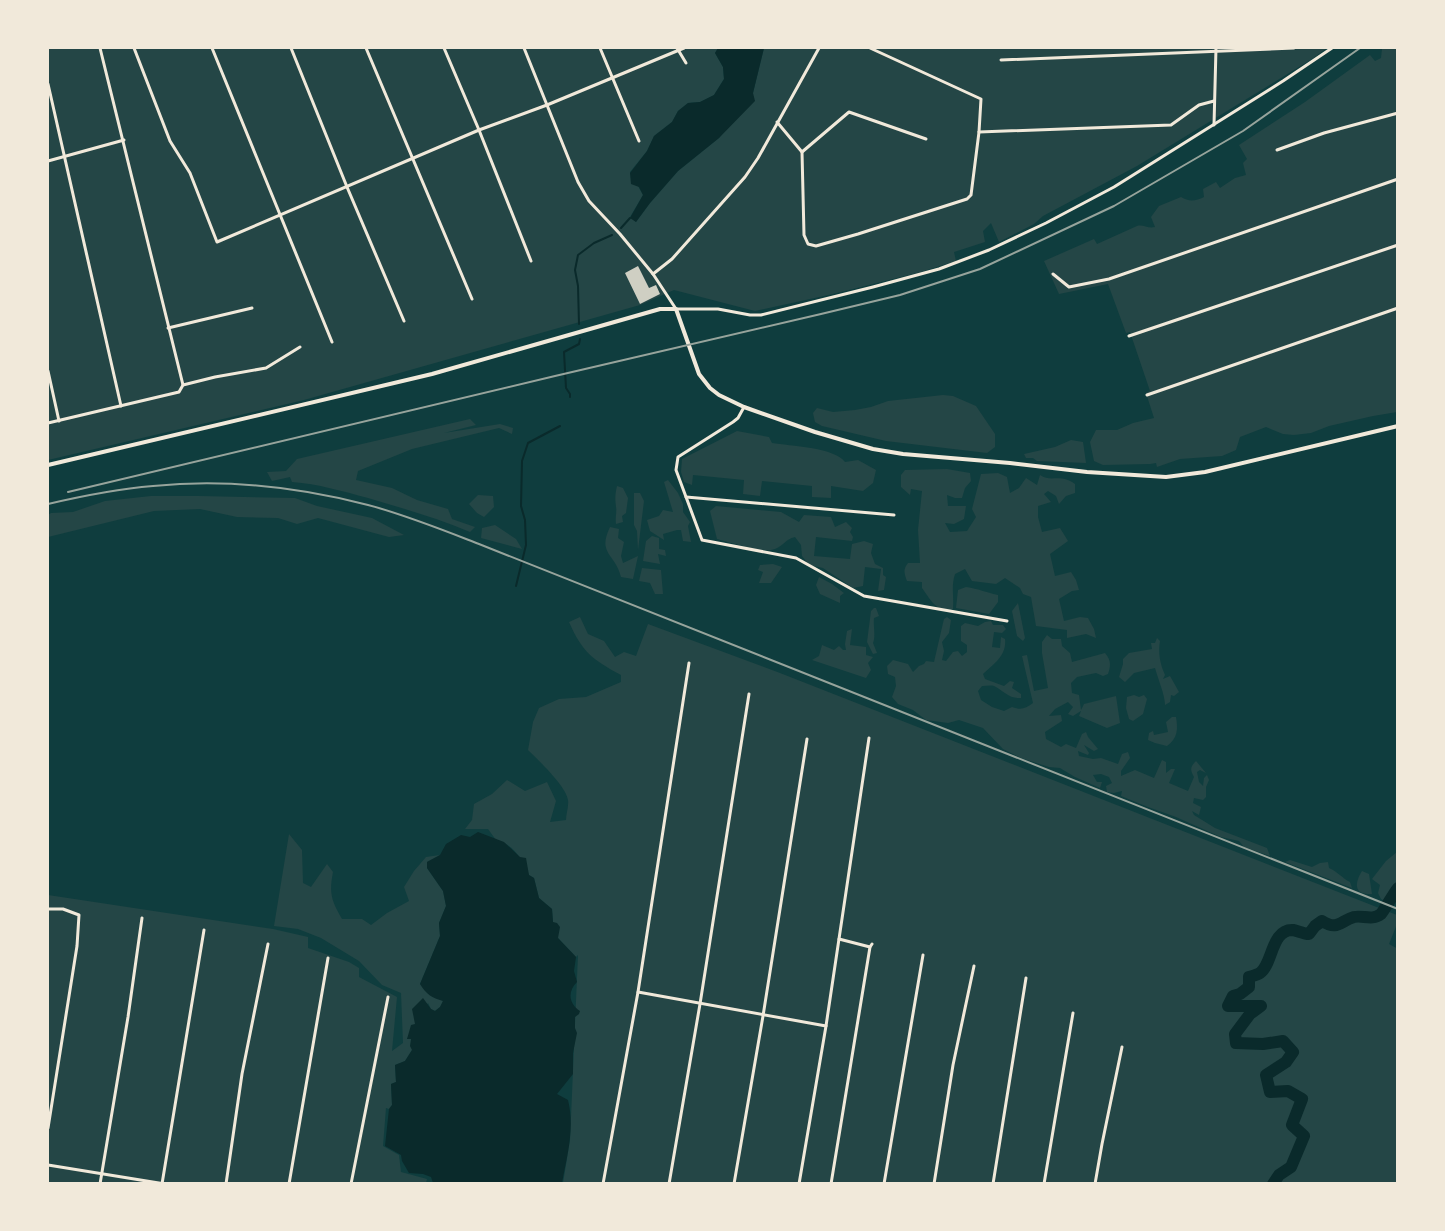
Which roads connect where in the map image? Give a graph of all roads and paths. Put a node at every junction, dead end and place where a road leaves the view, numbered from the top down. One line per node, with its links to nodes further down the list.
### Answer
1 (100, 48): 28 (street)
2 (134, 48): 37 (street)
3 (212, 48): 37 (street)
4 (291, 48): 36 (street)
5 (366, 48): 33 (street)
6 (444, 48): 25 (street)
7 (524, 48): 21 (street)
8 (600, 48): 18 (street)
9 (684, 48): 14 (street)
10 (819, 48): 23 (street)
11 (870, 48): 26 (street)
12 (1294, 48): 15 (street)
13 (1332, 48): 24 (street)
14 (677, 49): 17 (street); 18 (street)
15 (1216, 49): 16 (street); 20 (street)
16 (1000, 60)
17 (686, 63)
18 (613, 77): 21 (street); 29 (street)
19 (48, 84): 32 (street)
20 (1214, 101): 24 (street); 26 (street)
21 (546, 104): 25 (street); 40 (street)
22 (1398, 113): 30 (street)
23 (777, 122): 31 (street); 40 (street)
24 (1214, 125): 45 (street)
25 (479, 130): 33 (street); 39 (street)
26 (980, 132): 31 (street)
27 (926, 139): 31 (street)
28 (124, 140): 32 (street); 47 (street)
29 (639, 141)
30 (1277, 150)
31 (802, 152)
32 (64, 157): 34 (street); 54 (street)
33 (414, 159): 36 (street); 42 (street)
34 (48, 161)
35 (1398, 179): 41 (street)
36 (347, 187): 37 (street); 46 (street)
37 (282, 216): 49 (street)
38 (1398, 245): 48 (street)
39 (531, 261)
40 (653, 274): 45 (street)
41 (1052, 274)
42 (472, 299)
43 (252, 308): 47 (street)
44 (1398, 308): 53 (street)
45 (676, 309): 55 (street); 59 (street)
46 (404, 321)
47 (168, 328): 52 (street)
48 (1129, 336)
49 (332, 342)
50 (300, 347): 52 (street)
51 (48, 371): 56 (street)
52 (183, 385): 54 (street)
53 (1147, 395)
54 (121, 406): 56 (street)
55 (744, 407): 58 (street); 60 (street)
56 (59, 421): 57 (street)
57 (48, 423)
58 (1398, 426)
59 (48, 465)
60 (686, 497): 61 (street); 62 (street)
61 (894, 515)
62 (1007, 621)
63 (689, 663): 76 (street)
64 (749, 694): 78 (street)
65 (807, 738): 80 (street)
66 (869, 738): 70 (street)
67 (48, 909): 83 (street)
68 (142, 918): 85 (street)
69 (204, 930): 86 (street)
70 (839, 939): 81 (street); 95 (street)
71 (268, 944): 88 (street)
72 (923, 954): 96 (street)
73 (328, 958): 89 (street)
74 (974, 966): 97 (street)
75 (1026, 978): 98 (street)
76 (638, 992): 78 (street); 91 (street)
77 (388, 997): 90 (street)
78 (700, 1004): 80 (street); 92 (street)
79 (1073, 1013): 99 (street)
80 (763, 1016): 81 (street); 93 (street)
81 (826, 1026): 94 (street)
82 (1122, 1047): 100 (street)
83 (48, 1128)
84 (48, 1165): 85 (street)
85 (102, 1173): 86 (street); 87 (street)
86 (163, 1183)
87 (100, 1184)
88 (226, 1184)
89 (289, 1184)
90 (352, 1184)
91 (603, 1184)
92 (669, 1184)
93 (734, 1184)
94 (799, 1184)
95 (831, 1184)
96 (884, 1184)
97 (934, 1184)
98 (992, 1184)
99 (1044, 1184)
100 (1096, 1184)

